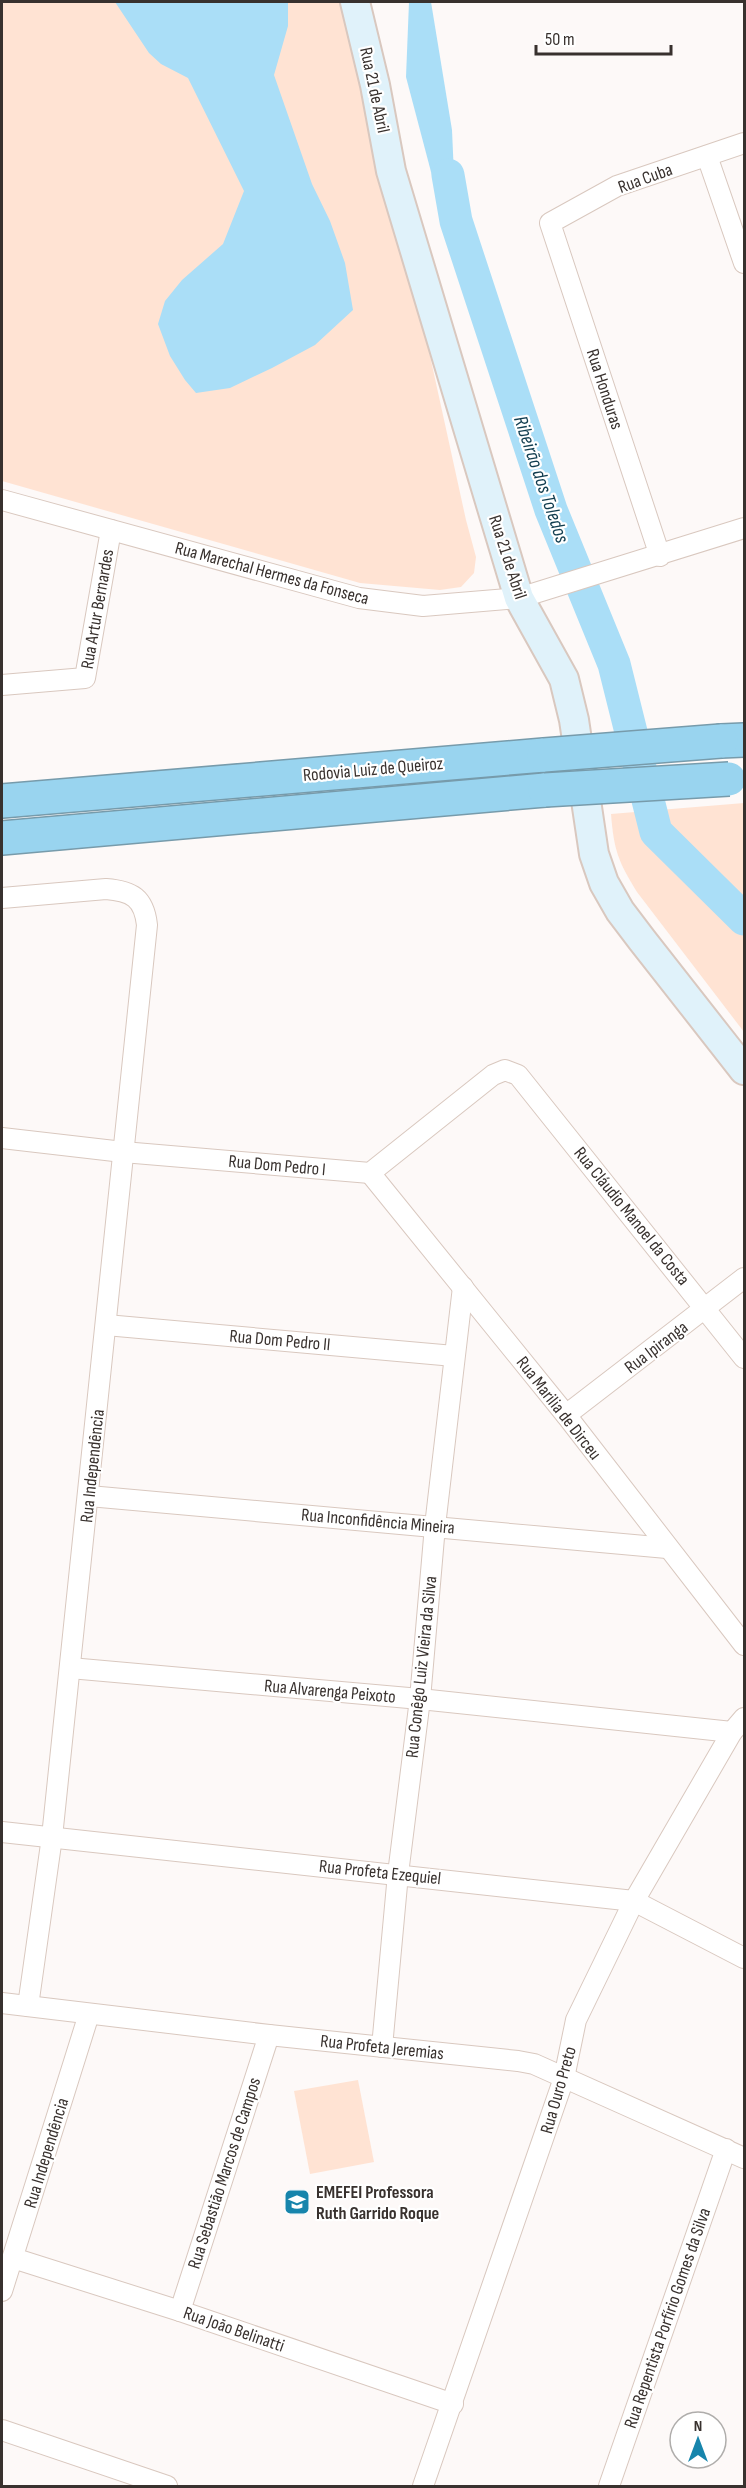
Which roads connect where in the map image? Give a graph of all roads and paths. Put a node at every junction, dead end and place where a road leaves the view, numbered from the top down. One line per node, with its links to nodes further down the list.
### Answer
1 (355, 2): 10 (street, Rua 21 de Abril)
2 (744, 143): 3 (street, Rua Cuba)
3 (707, 156): 4 (street, Rua Cuba); 5 (street)
4 (550, 223): 9 (street, Rua Honduras)
5 (744, 263)
6 (2, 500): 8 (street, Rua Marechal Hermes da Fonseca)
7 (744, 528): 9 (street)
8 (111, 530): 10 (street, Rua Marechal Hermes da Fonseca); 11 (street, Rua Artur Bernardes)
9 (660, 556): 10 (street, Rua Marechal Hermes da Fonseca)
10 (519, 598): 17 (street, Rua 21 de Abril)
11 (2, 685)
12 (733, 741): 14 (highway, Rodovia Luiz de Queiroz, bridge)
13 (737, 778): 15 (highway, Rodovia Luiz de Queiroz, bridge)
14 (2, 801)
15 (2, 838)
16 (2, 898): 19 (street, Rua Independência)
17 (744, 1070)
18 (2, 1138): 19 (street, Rua Dom Pedro I)
19 (123, 1152): 20 (street, Rua Dom Pedro I); 24 (street, Rua Independência)
20 (370, 1173): 22 (street, Rua Marilia de Dirceu); 23 (street, Rua Cláudio Manoel da Costa)
21 (744, 1278): 23 (street, Rua Ipiranga)
22 (463, 1287): 25 (street, Rua Conêgo Luiz Vieira da Silva); 27 (street, Rua Marilia de Dirceu)
23 (706, 1308): 26 (street, Rua Cláudio Manoel da Costa); 27 (street, Rua Ipiranga)
24 (106, 1325): 25 (street, Rua Dom Pedro II); 28 (street, Rua Independência)
25 (454, 1356): 29 (street, Rua Conêgo Luiz Vieira da Silva)
26 (744, 1358)
27 (566, 1415): 30 (street, Rua Marilia de Dirceu)
28 (89, 1496): 29 (street, Rua Inconfidência Mineira); 32 (street, Rua Independência)
29 (435, 1526): 30 (street, Rua Inconfidência Mineira); 33 (street, Rua Conêgo Luiz Vieira da Silva)
30 (667, 1548): 31 (street, Rua Marilia de Dirceu)
31 (744, 1645)
32 (70, 1668): 33 (street, Rua Alvarenga Peixoto); 36 (street, Rua Independência)
33 (420, 1699): 34 (street, Rua Alvarenga Peixoto); 37 (street, Rua Conêgo Luiz Vieira da Silva)
34 (738, 1725): 38 (street, Rua Ouro Preto)
35 (2, 1832): 36 (street, Rua Profeta Ezequiel)
36 (52, 1837): 37 (street, Rua Profeta Ezequiel); 41 (street, Rua Independência)
37 (398, 1874): 38 (street, Rua Profeta Ezequiel); 44 (street, Rua Conêgo Luiz Vieira da Silva)
38 (634, 1901): 39 (street, Rua Profeta Ezequiel); 45 (street, Rua Ouro Preto)
39 (744, 1958)
40 (2, 2003): 41 (street, Rua Profeta Jeremias)
41 (28, 2006): 42 (street, Rua Profeta Jeremias)
42 (89, 2014): 43 (street, Rua Profeta Jeremias); 48 (street, Rua Independência)
43 (269, 2035): 44 (street, Rua Profeta Jeremias); 50 (street, Rua Sebastião Marcos de Campos)
44 (382, 2047): 45 (street, Rua Profeta Jeremias)
45 (564, 2078): 46 (street, Rua Profeta Jeremias); 51 (street, Rua Ouro Preto)
46 (726, 2149): 47 (street, Rua Profeta Jeremias); 55 (street, Rua Repentista Porfírio Gomes da Silva)
47 (744, 2158)
48 (13, 2258): 49 (street, Rua Independência); 50 (street, Rua João Belinatti)
49 (2, 2291)
50 (180, 2311): 51 (street, Rua João Belinatti)
51 (453, 2404): 54 (street, Rua Ouro Preto)
52 (2, 2430): 53 (street)
53 (167, 2487)
54 (423, 2487)
55 (609, 2487)

